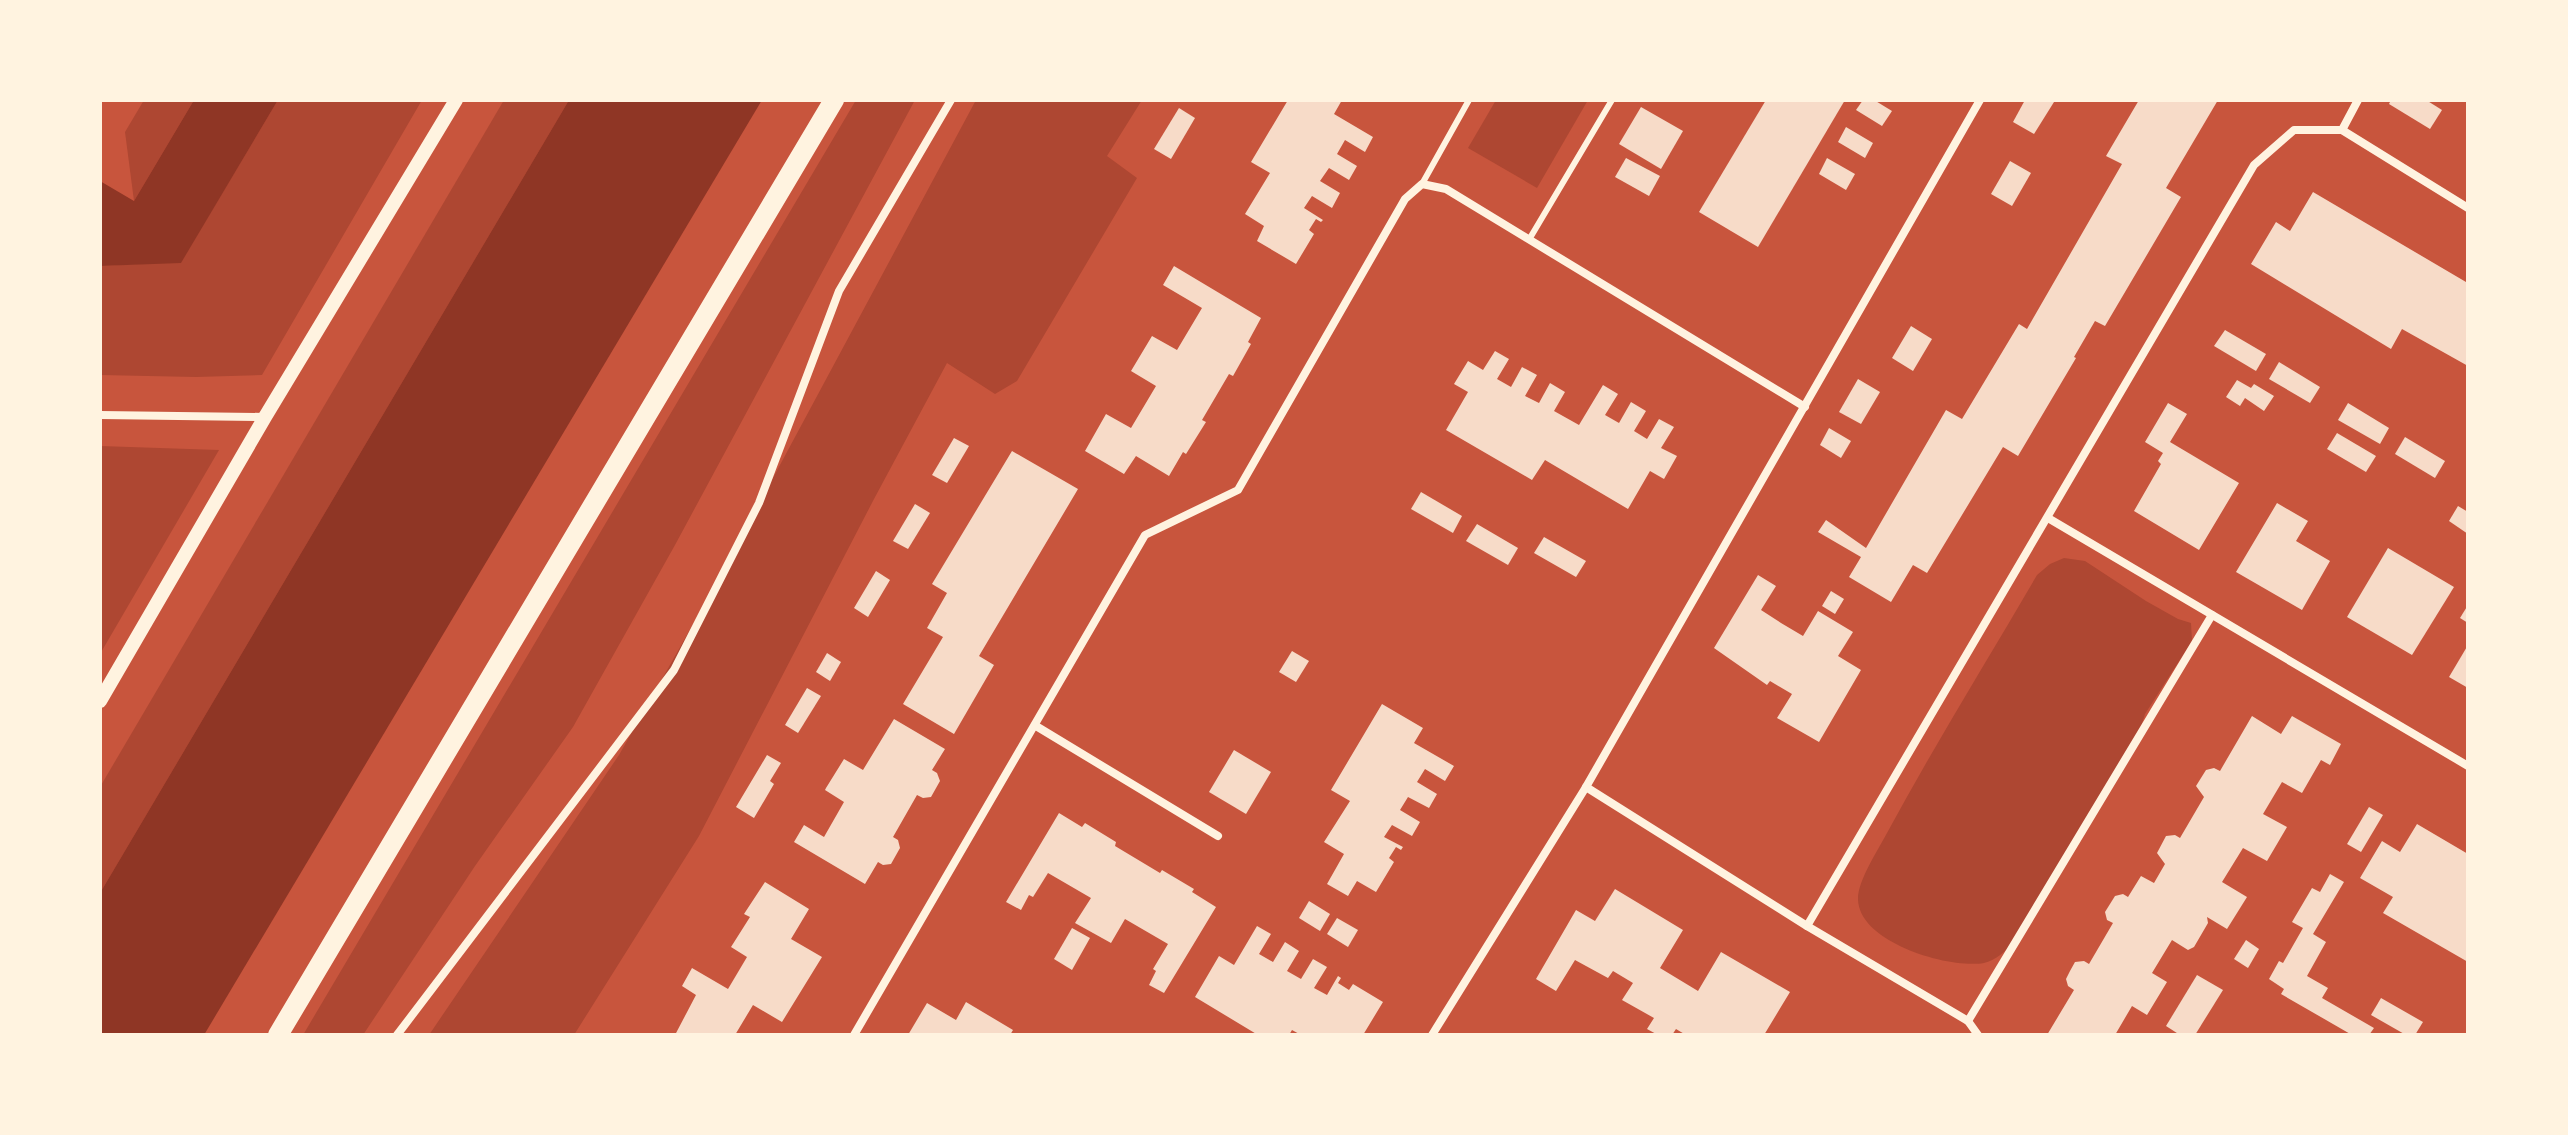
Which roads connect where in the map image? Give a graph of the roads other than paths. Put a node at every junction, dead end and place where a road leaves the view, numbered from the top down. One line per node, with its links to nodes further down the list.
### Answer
1 (456, 100): 14 (street)
2 (834, 100): 24 (main road)
3 (951, 100): 25 (street)
4 (1469, 100): 9 (lane)
5 (1612, 100): 11 (lane)
6 (1980, 100): 12 (street)
7 (2358, 100): 8 (street)
8 (2342, 130): 10 (street); 15 (street)
9 (1422, 184): 11 (street); 18 (street)
10 (2468, 208)
11 (1530, 238): 12 (street)
12 (1805, 407): 20 (street)
13 (100, 415): 14 (street)
14 (265, 417): 17 (street)
15 (2048, 518): 16 (street); 22 (street)
16 (2212, 615): 19 (street); 23 (street)
17 (100, 701)
18 (1036, 726): 21 (street); 26 (street)
19 (2468, 766)
20 (1586, 787): 22 (street); 27 (street)
21 (1218, 836)
22 (1807, 926): 23 (street)
23 (1968, 1021): 28 (street)
24 (278, 1035)
25 (397, 1035)
26 (854, 1035)
27 (1432, 1035)
28 (1978, 1035)

